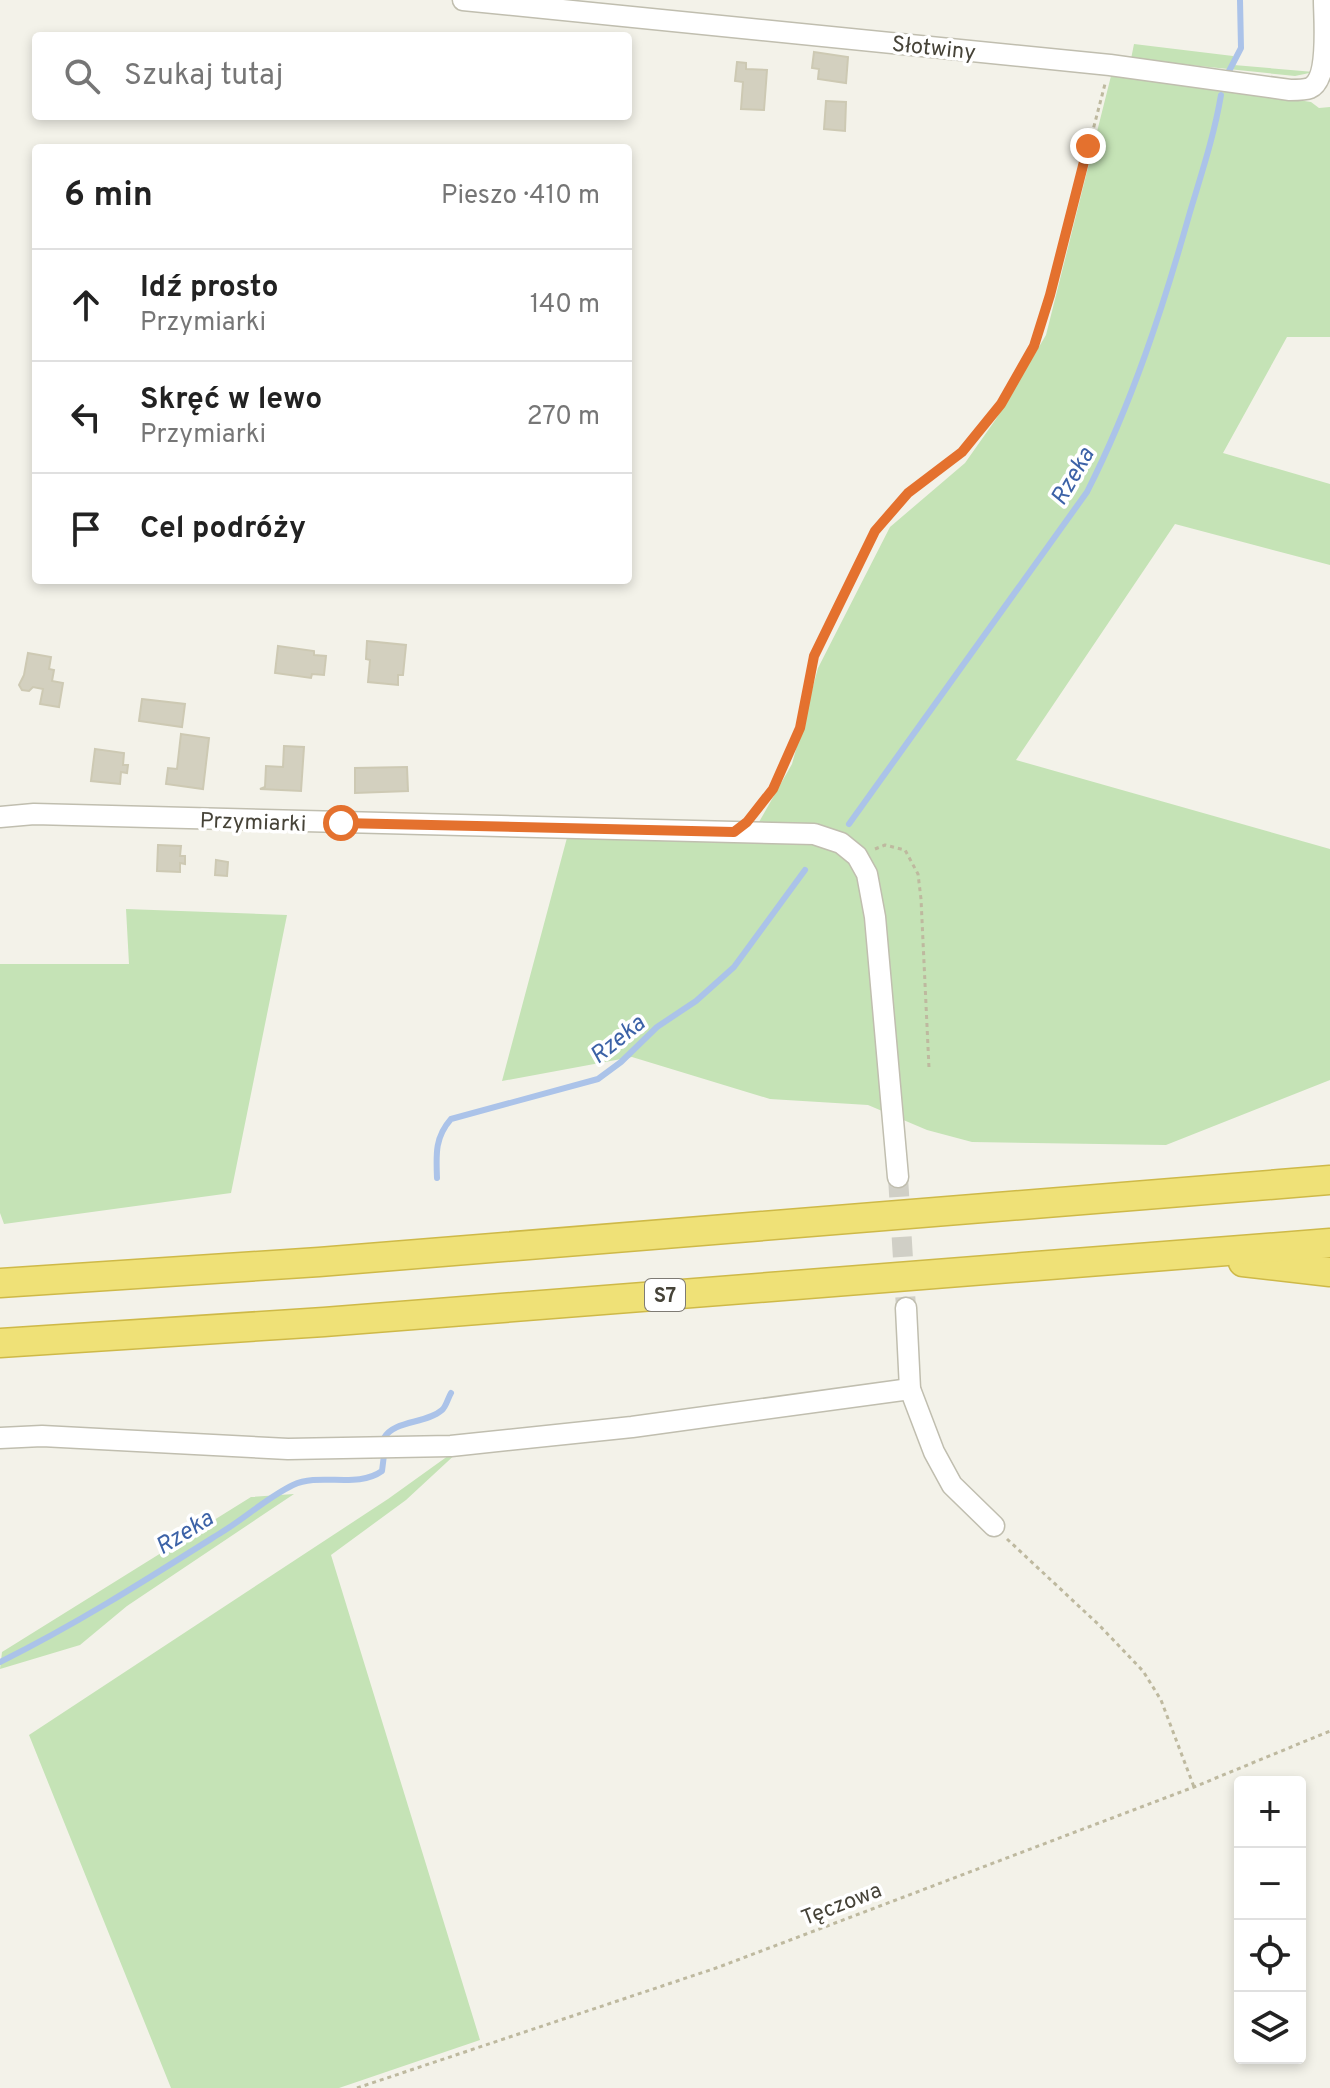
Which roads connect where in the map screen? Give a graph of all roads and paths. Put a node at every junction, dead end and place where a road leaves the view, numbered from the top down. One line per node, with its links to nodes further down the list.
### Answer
1 (463, 0): 3 (street, Słotwiny)
2 (1324, 0): 3 (street, Słotwiny)
3 (1110, 65): 5 (path)
4 (0, 817): 5 (street, Przymiarki)
5 (734, 832): 6 (street, Przymiarki)
6 (857, 856): 7 (path); 9 (street)
7 (929, 1068)
8 (1330, 1169): 11 (highway)
9 (898, 1177)
10 (1330, 1180): 11 (highway)
11 (1245, 1187): 15 (highway)
12 (1330, 1243): 13 (highway, S7)
13 (1183, 1254): 14 (highway); 17 (highway, S7)
14 (1330, 1272)
15 (0, 1283)
16 (906, 1308): 18 (street)
17 (0, 1343)
18 (910, 1389): 19 (street); 20 (street)
19 (0, 1438)
20 (994, 1526): 22 (path)
21 (1330, 1731): 22 (path, Tęczowa)
22 (1194, 1787): 23 (path, Tęczowa)
23 (357, 2088)

